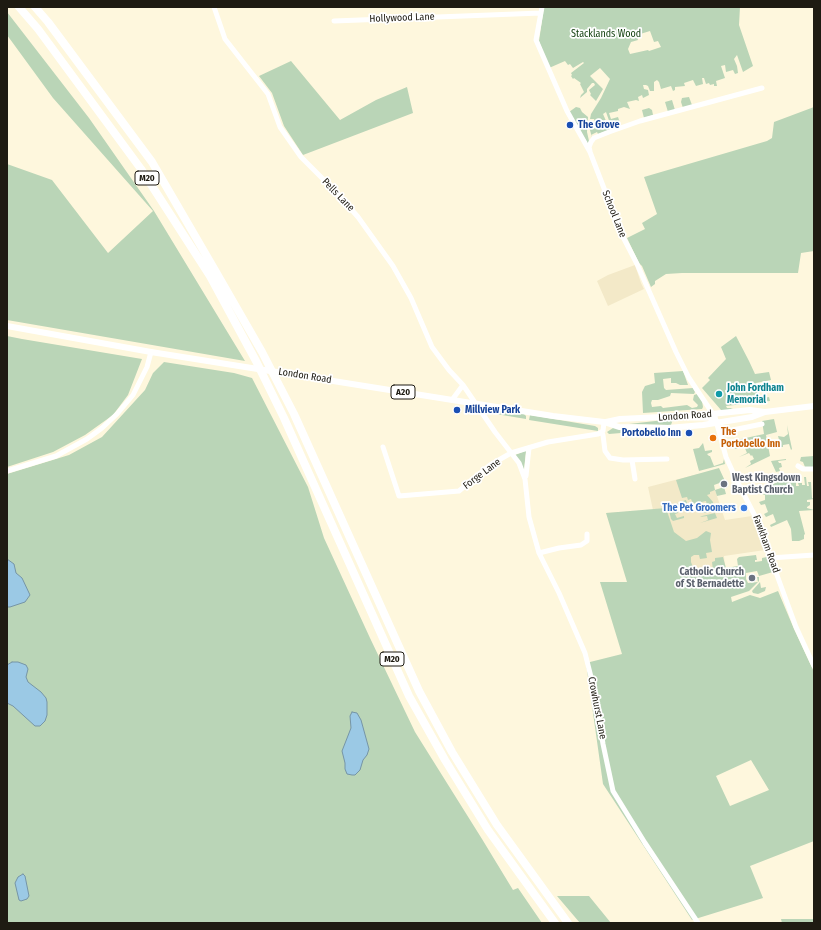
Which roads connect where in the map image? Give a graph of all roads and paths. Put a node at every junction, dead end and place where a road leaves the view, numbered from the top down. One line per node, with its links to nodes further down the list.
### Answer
1 (19, 7): 36 (highway, M20)
2 (35, 7): 37 (highway, M20)
3 (214, 7): 10 (street, Pells Lane)
4 (542, 10): 5 (street, Hollywood Lane); 7 (street, School Lane)
5 (334, 21)
6 (762, 88): 7 (street)
7 (590, 152): 15 (street, School Lane)
8 (7, 326): 9 (main road, London Road / A20)
9 (151, 352): 11 (main road, London Road / A20); 28 (street)
10 (463, 384): 11 (street); 12 (street, Pells Lane)
11 (452, 400): 12 (main road, London Road / A20)
12 (476, 404): 16 (main road, London Road / A20); 21 (street, Crowhurst Lane)
13 (814, 406): 14 (main road, London Road / A20)
14 (754, 415): 15 (main road, London Road / A20); 15 (main road, London Road / A20); 17 (street)
15 (716, 419): 16 (main road, London Road / A20); 16 (main road, London Road / A20); 34 (street, Fawkham Road)
16 (604, 422): 18 (street)
17 (728, 431)
18 (601, 432): 20 (street, Forge Lane); 24 (street)
19 (383, 447): 21 (street, Forge Lane)
20 (529, 448): 21 (street, Forge Lane); 29 (street, Crowhurst Lane)
21 (511, 453): 29 (street, Crowhurst Lane)
22 (655, 454): 25 (street)
23 (667, 459): 25 (street)
24 (632, 460): 25 (street); 30 (street)
25 (656, 460)
26 (798, 466): 27 (street)
27 (814, 469)
28 (7, 471)
29 (525, 479): 32 (street, Crowhurst Lane)
30 (635, 479)
31 (587, 534): 32 (street)
32 (539, 553): 38 (street, Crowhurst Lane)
33 (814, 554): 34 (street)
34 (770, 558): 35 (street, Fawkham Road)
35 (813, 663)
36 (555, 923)
37 (568, 923)
38 (698, 923)

